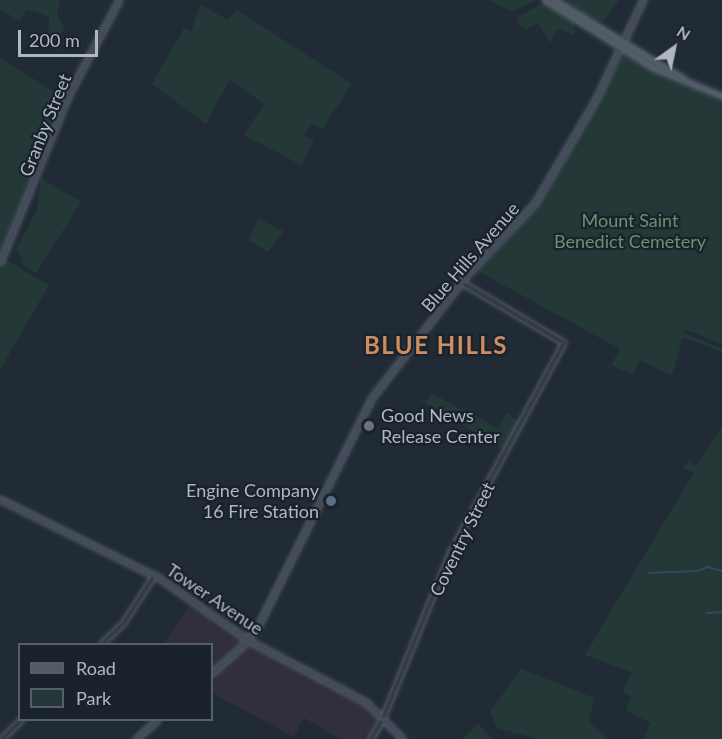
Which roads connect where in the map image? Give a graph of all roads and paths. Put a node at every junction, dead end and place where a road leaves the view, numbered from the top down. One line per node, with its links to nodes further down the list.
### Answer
1 (119, 0): 7 (main road, Granby Street)
2 (545, 0): 5 (main road)
3 (554, 0): 5 (main road)
4 (643, 0): 5 (main road, Blue Hills Avenue)
5 (622, 46): 6 (main road); 8 (main road, Blue Hills Avenue)
6 (722, 96)
7 (0, 262)
8 (461, 282): 11 (main road, Blue Hills Avenue); 14 (street, Coventry Street)
9 (0, 499): 10 (main road, Tower Avenue)
10 (155, 575): 11 (main road, Tower Avenue); 12 (street)
11 (248, 640): 13 (main road, Blue Hills Avenue); 14 (main road, Tower Avenue)
12 (104, 643)
13 (213, 672)
14 (384, 719): 19 (street, Coventry Street); 20 (main road, Tower Avenue)
15 (21, 721): 17 (street)
16 (156, 721): 18 (main road)
17 (2, 739)
18 (135, 739)
19 (371, 739)
20 (403, 739)

